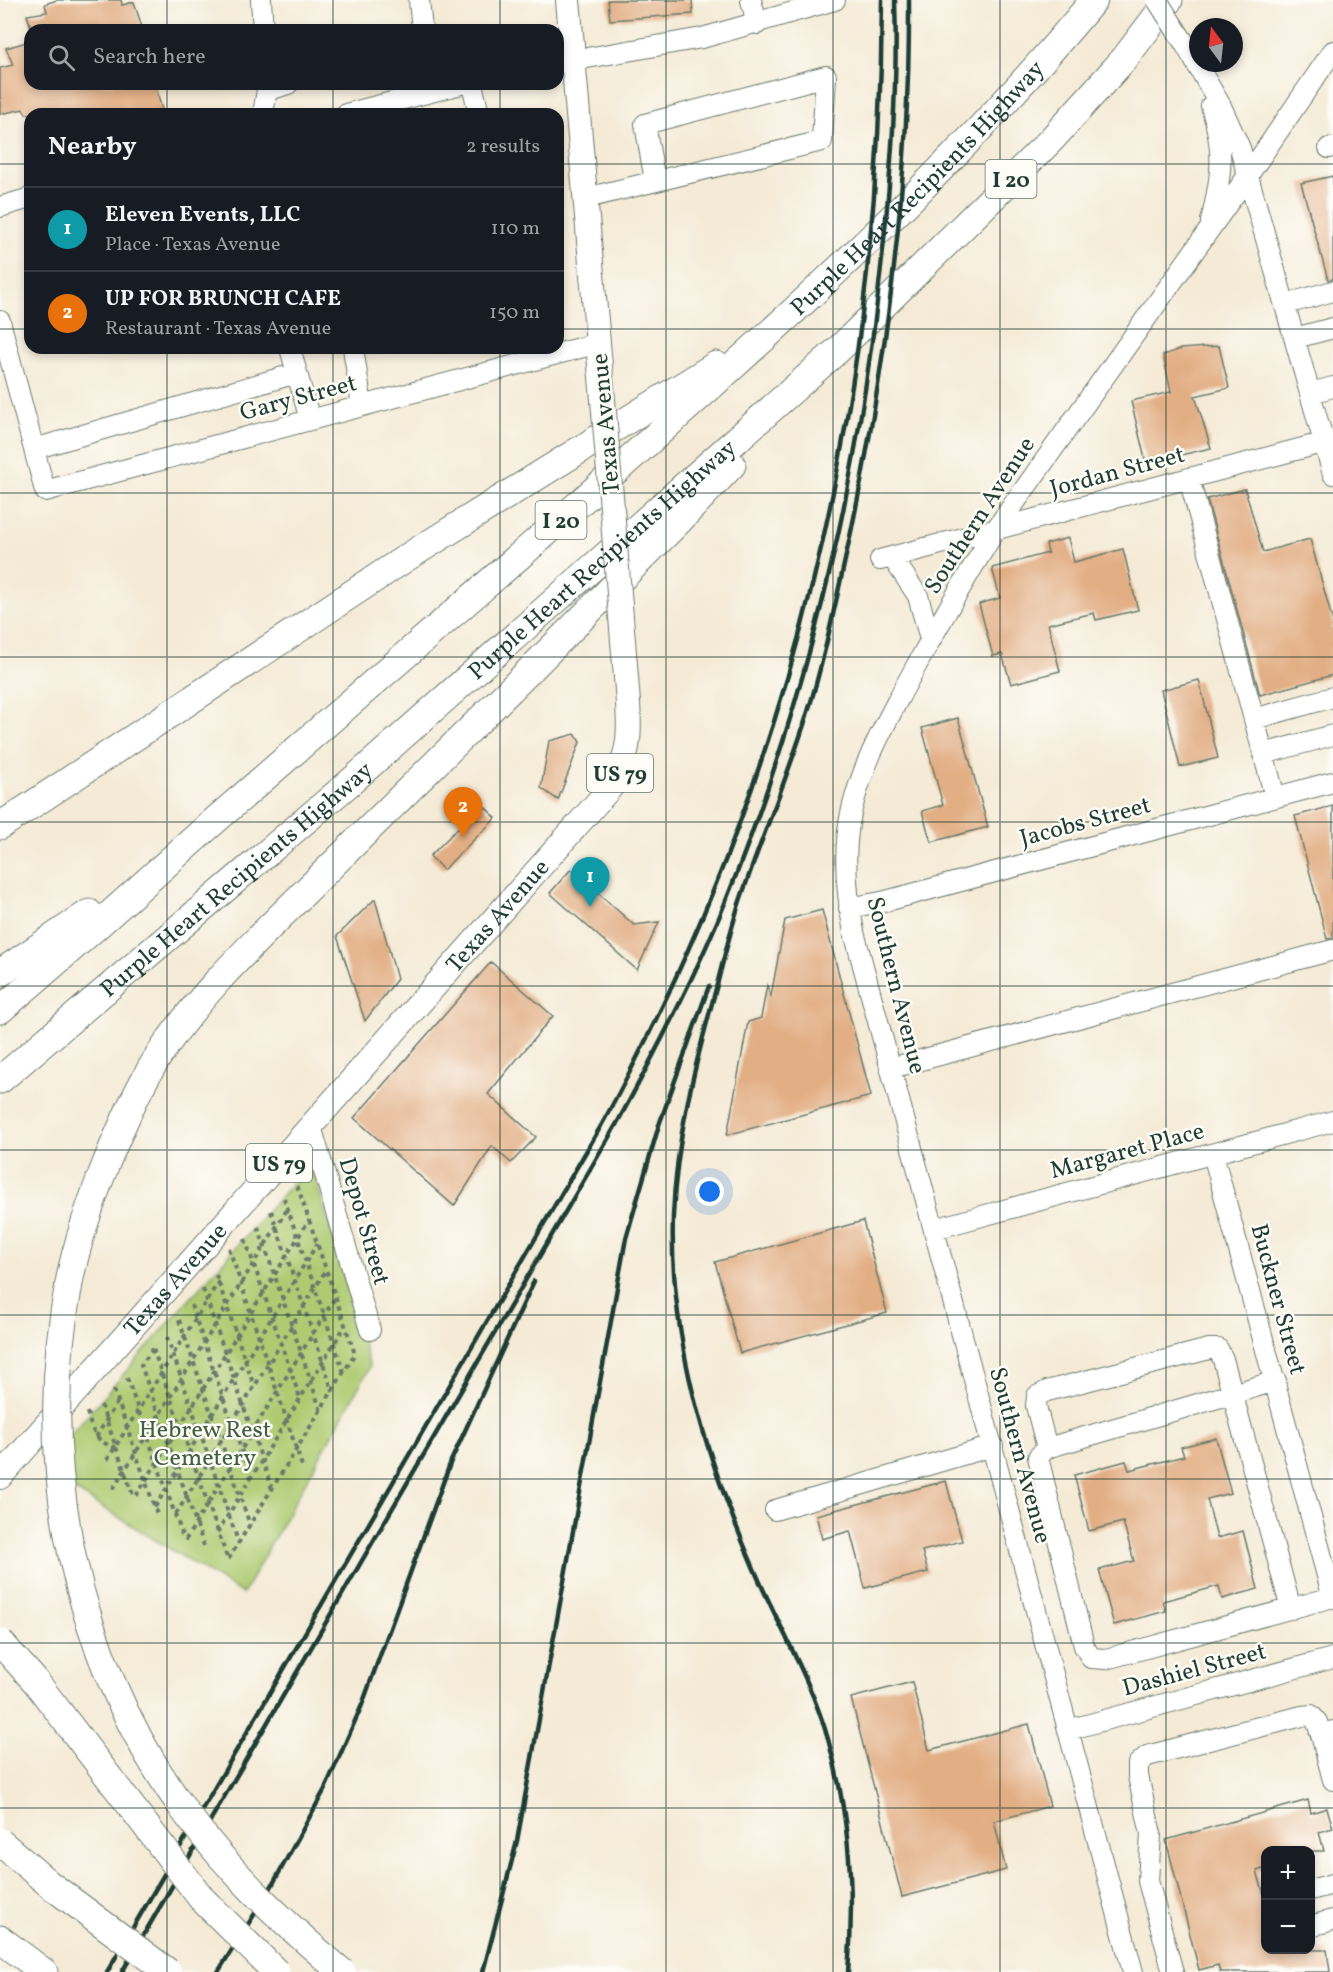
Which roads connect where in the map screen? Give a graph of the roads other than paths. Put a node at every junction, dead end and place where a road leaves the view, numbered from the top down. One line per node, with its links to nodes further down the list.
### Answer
1 (261, 0): 9 (street)
2 (419, 0): 10 (street)
3 (568, 0): 14 (main road, Texas Avenue / US 79)
4 (751, 0): 11 (street)
5 (835, 0): 11 (street)
6 (1094, 0): 34 (highway, Purple Heart Recipients Highway / I 20)
7 (1157, 0): 12 (street, bridge)
8 (1169, 0): 37 (highway, Purple Heart Recipients Highway / I 20)
9 (263, 24)
10 (421, 24)
11 (757, 24): 14 (street)
12 (1189, 51)
13 (1333, 51): 17 (street, Southern Avenue)
14 (566, 62): 26 (main road, Texas Avenue / US 79)
15 (1201, 72): 29 (street)
16 (1202, 72): 24 (street)
17 (1327, 73): 24 (street, Southern Avenue)
18 (273, 90): 21 (street)
19 (437, 90): 22 (street)
20 (464, 90): 23 (street)
21 (266, 108)
22 (369, 108)
23 (475, 108)
24 (1249, 174): 29 (street, Southern Avenue); 31 (street)
25 (655, 182): 25 (street); 26 (street)
26 (586, 198): 36 (main road, Texas Avenue / US 79)
27 (24, 200): 28 (street)
28 (0, 207)
29 (1208, 232): 51 (street, Southern Avenue)
30 (1333, 291): 31 (street)
31 (1286, 304): 35 (street)
32 (0, 321): 48 (street)
33 (1333, 328): 35 (street)
34 (773, 330): 59 (highway); 60 (highway, Purple Heart Recipients Highway / I 20)
35 (1295, 338): 44 (street)
36 (598, 343): 38 (street, Gary Street); 68 (main road, Texas Avenue / US 79, bridge)
37 (840, 348): 66 (highway, Purple Heart Recipients Highway / I 20); 94 (highway, bridge)
38 (564, 352)
39 (292, 354): 42 (street)
40 (353, 354): 45 (street)
41 (557, 354): 45 (street, Gary Street)
42 (297, 373): 46 (street); 48 (street)
43 (1333, 387): 44 (street)
44 (1311, 393): 47 (street)
45 (362, 406): 46 (street, Gary Street)
46 (310, 420): 48 (street, Gary Street)
47 (1329, 441): 49 (street); 50 (street, Jordan Street)
48 (34, 448)
49 (1333, 474)
50 (1189, 478): 51 (street, Jordan Street); 54 (street)
51 (996, 529): 52 (street, Southern Avenue); 52 (street, Jordan Street)
52 (930, 639): 61 (street, Southern Avenue)
53 (1333, 697): 54 (street)
54 (1254, 719): 56 (street)
55 (1333, 735): 56 (street)
56 (1263, 754): 58 (street)
57 (1333, 782): 58 (street, Jacobs Street)
58 (1275, 797): 61 (street, Jacobs Street)
59 (0, 826)
60 (175, 855): 63 (highway); 64 (highway, Purple Heart Recipients Highway / I 20)
61 (849, 908): 65 (street, Southern Avenue)
62 (1333, 950): 65 (street)
63 (0, 974)
64 (0, 1010)
65 (891, 1068): 70 (street, Southern Avenue)
66 (0, 1080)
67 (1333, 1122): 69 (street, Margaret Place)
68 (311, 1126): 71 (street, Depot Street); 76 (main road, Texas Avenue / US 79)
69 (1213, 1154): 70 (street, Margaret Place); 72 (street, Buckner Street)
70 (934, 1229): 74 (street, Southern Avenue)
71 (370, 1330)
72 (1276, 1381): 73 (street); 78 (street, Buckner Street)
73 (1233, 1394): 75 (street); 75 (street); 79 (street)
74 (993, 1446): 77 (street); 82 (street, Southern Avenue)
75 (1047, 1448): 79 (street)
76 (0, 1477)
77 (775, 1510)
78 (1333, 1597): 79 (street)
79 (1291, 1609)
80 (0, 1642): 93 (highway, bridge)
81 (1333, 1658): 82 (street, Dashiel Street)
82 (1068, 1730): 95 (street, Southern Avenue)
83 (1327, 1733): 84 (street); 96 (street)
84 (1333, 1780)
85 (0, 1842): 92 (highway, bridge)
86 (1333, 1884): 87 (street)
87 (1315, 1889)
88 (1333, 1920): 89 (street)
89 (1315, 1925)
90 (0, 1939): 91 (highway)
91 (44, 1972)
92 (168, 1972)
93 (276, 1972)
94 (342, 1972)
95 (1133, 1972)
96 (1173, 1972)

